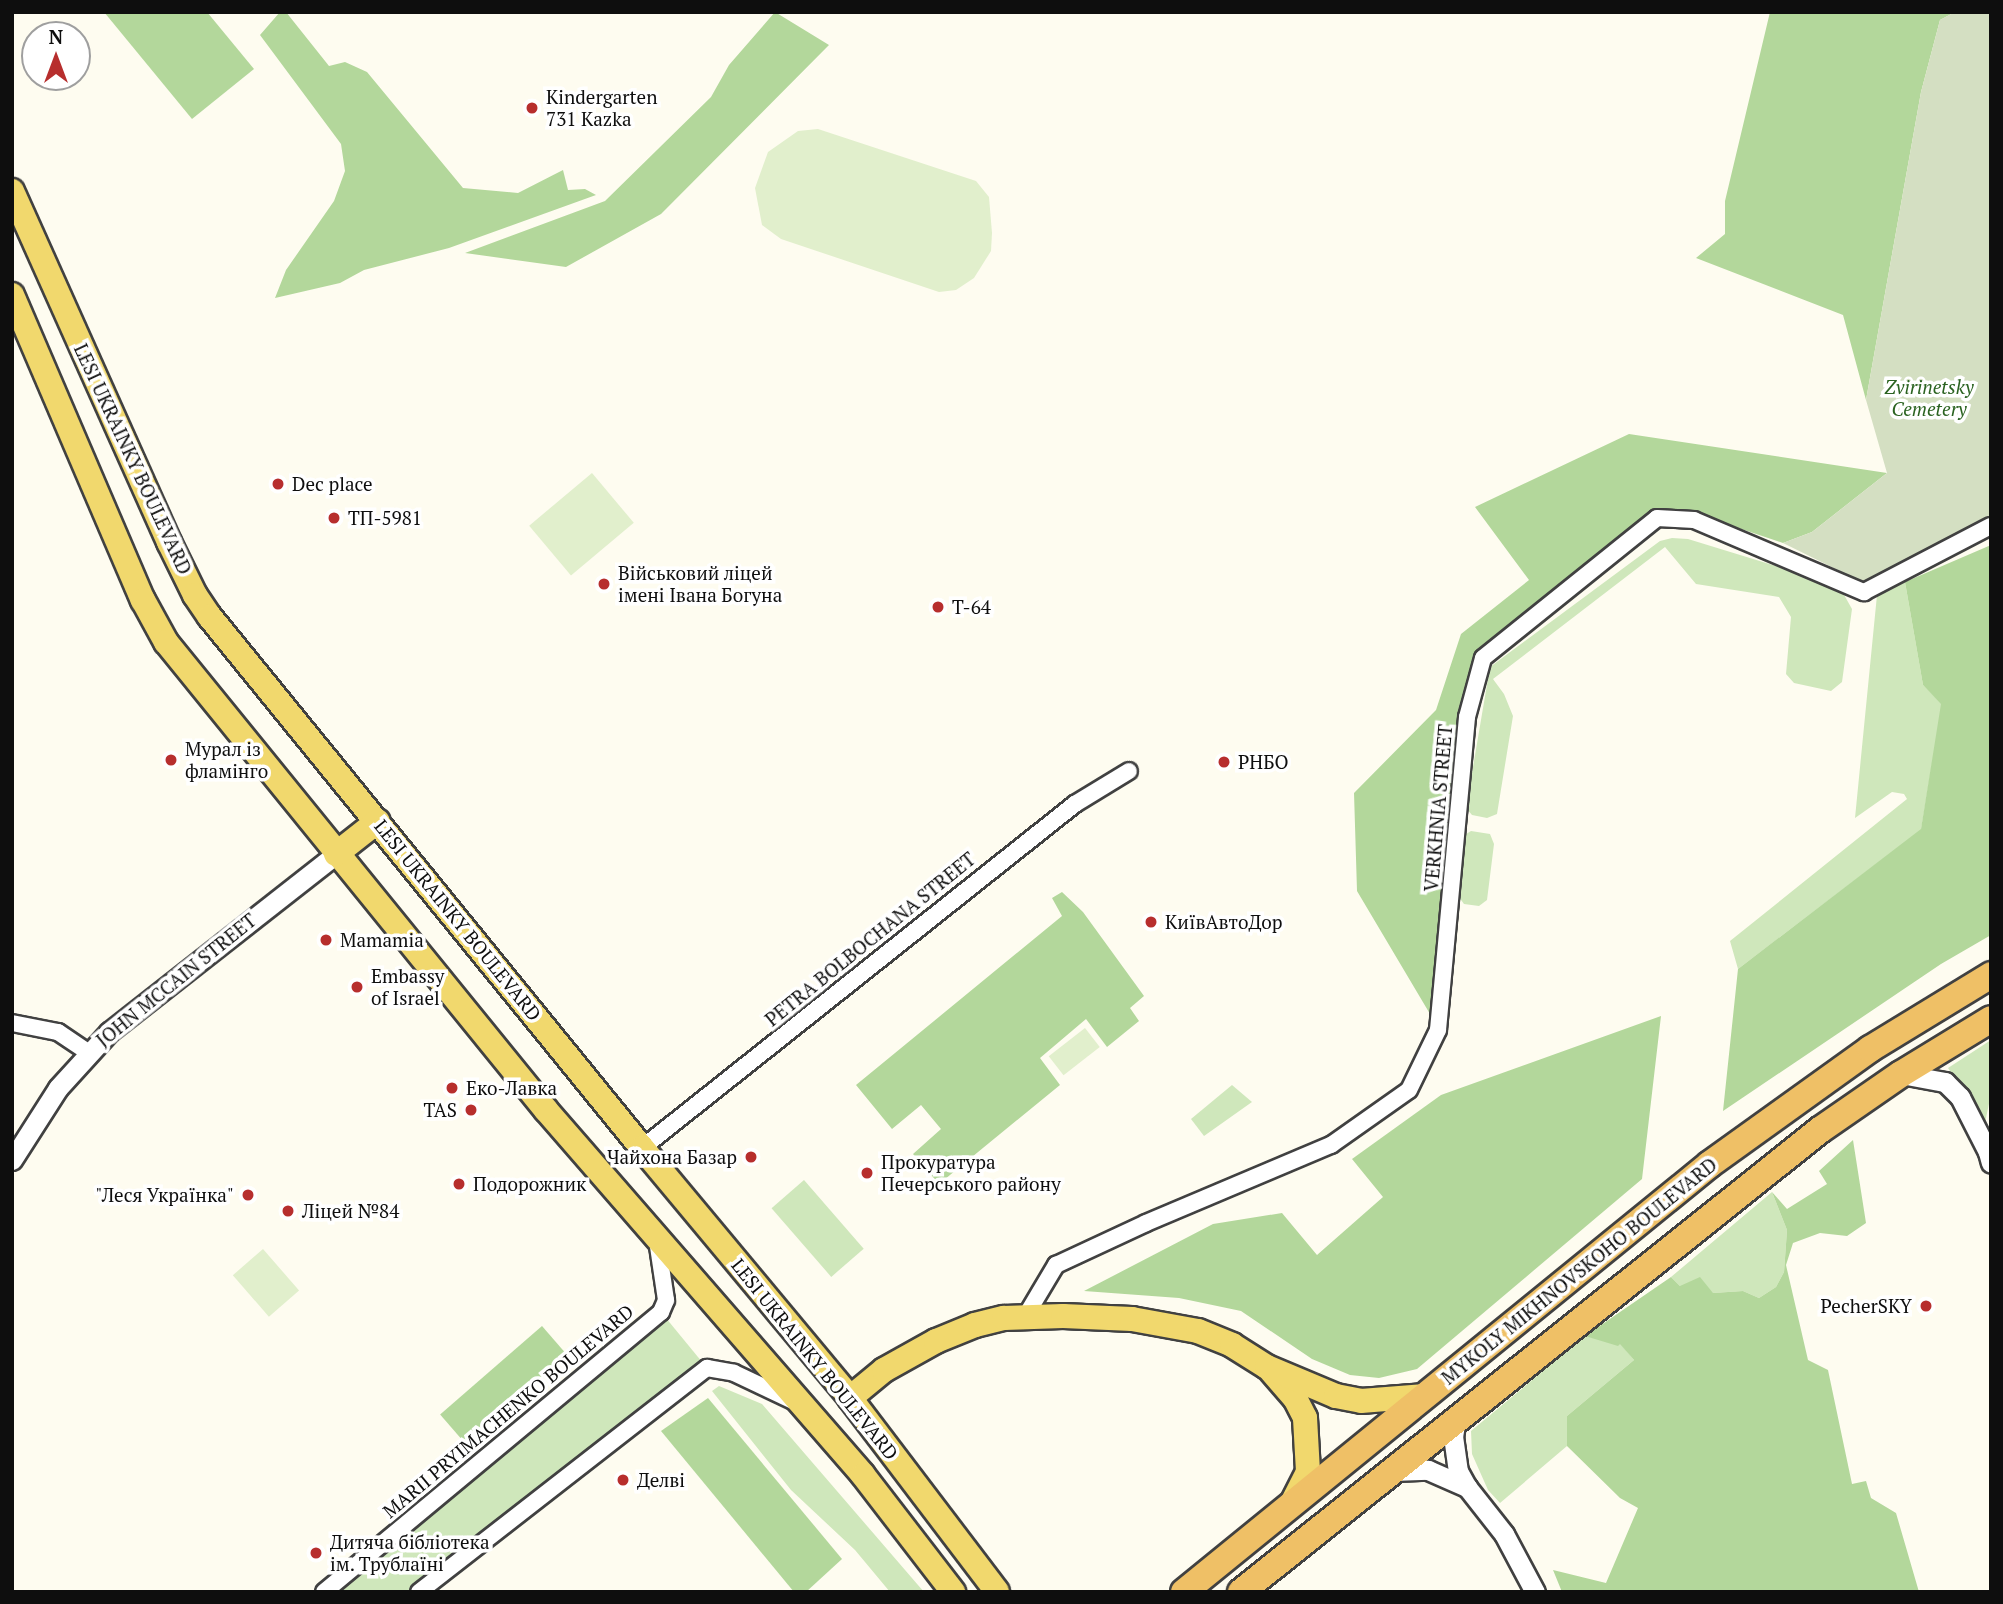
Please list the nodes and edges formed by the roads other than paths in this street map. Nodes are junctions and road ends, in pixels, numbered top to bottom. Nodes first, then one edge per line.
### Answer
1 (12, 191) edge
2 (12, 295) edge
3 (1991, 526) edge
4 (1129, 771) dead end
5 (378, 821) junction
6 (336, 854) junction
7 (1991, 975) edge
8 (1991, 1019) edge
9 (12, 1023) edge
10 (88, 1052) junction
11 (1901, 1074) junction
12 (642, 1148) junction
13 (1990, 1151) edge
14 (12, 1160) edge
15 (656, 1237) junction
16 (1026, 1317) junction
17 (1267, 1367) junction
18 (1425, 1396) junction
19 (850, 1398) junction
20 (805, 1406) junction
21 (1456, 1418) junction
22 (1389, 1471) junction
23 (1467, 1487) junction
24 (1291, 1504) junction
25 (991, 1589) edge
26 (324, 1592) edge
27 (419, 1592) edge
28 (953, 1592) edge
29 (1184, 1592) edge
30 (1241, 1592) edge
31 (1535, 1592) edge

1 - 5 main road, LESI UKRAINKY BOULEVARD
2 - 6 main road, LESI UKRAINKY BOULEVARD
3 - 16 street, VERKHNIA STREET
4 - 12 street, PETRA BOLBOCHANA STREET
5 - 6 main road
5 - 12 main road, LESI UKRAINKY BOULEVARD
6 - 10 street, JOHN MCCAIN STREET
6 - 15 main road, LESI UKRAINKY BOULEVARD
7 - 18 highway, MYKOLY MIKHNOVSKOHO BOULEVARD
8 - 11 highway, MYKOLY MIKHNOVSKOHO BOULEVARD
9 - 10 street
10 - 14 street, JOHN MCCAIN STREET
11 - 13 street
11 - 21 highway, MYKOLY MIKHNOVSKOHO BOULEVARD
12 - 19 main road, LESI UKRAINKY BOULEVARD
15 - 20 main road, LESI UKRAINKY BOULEVARD
15 - 26 street, MARII PRYIMACHENKO BOULEVARD
16 - 17 main road
16 - 19 main road
17 - 18 main road
17 - 24 main road
18 - 24 highway, MYKOLY MIKHNOVSKOHO BOULEVARD
19 - 25 main road, LESI UKRAINKY BOULEVARD
20 - 27 street
20 - 28 main road, LESI UKRAINKY BOULEVARD
21 - 22 highway, MYKOLY MIKHNOVSKOHO BOULEVARD
21 - 23 street
22 - 23 street
22 - 30 highway, MYKOLY MIKHNOVSKOHO BOULEVARD
23 - 31 street
24 - 29 highway, MYKOLY MIKHNOVSKOHO BOULEVARD

